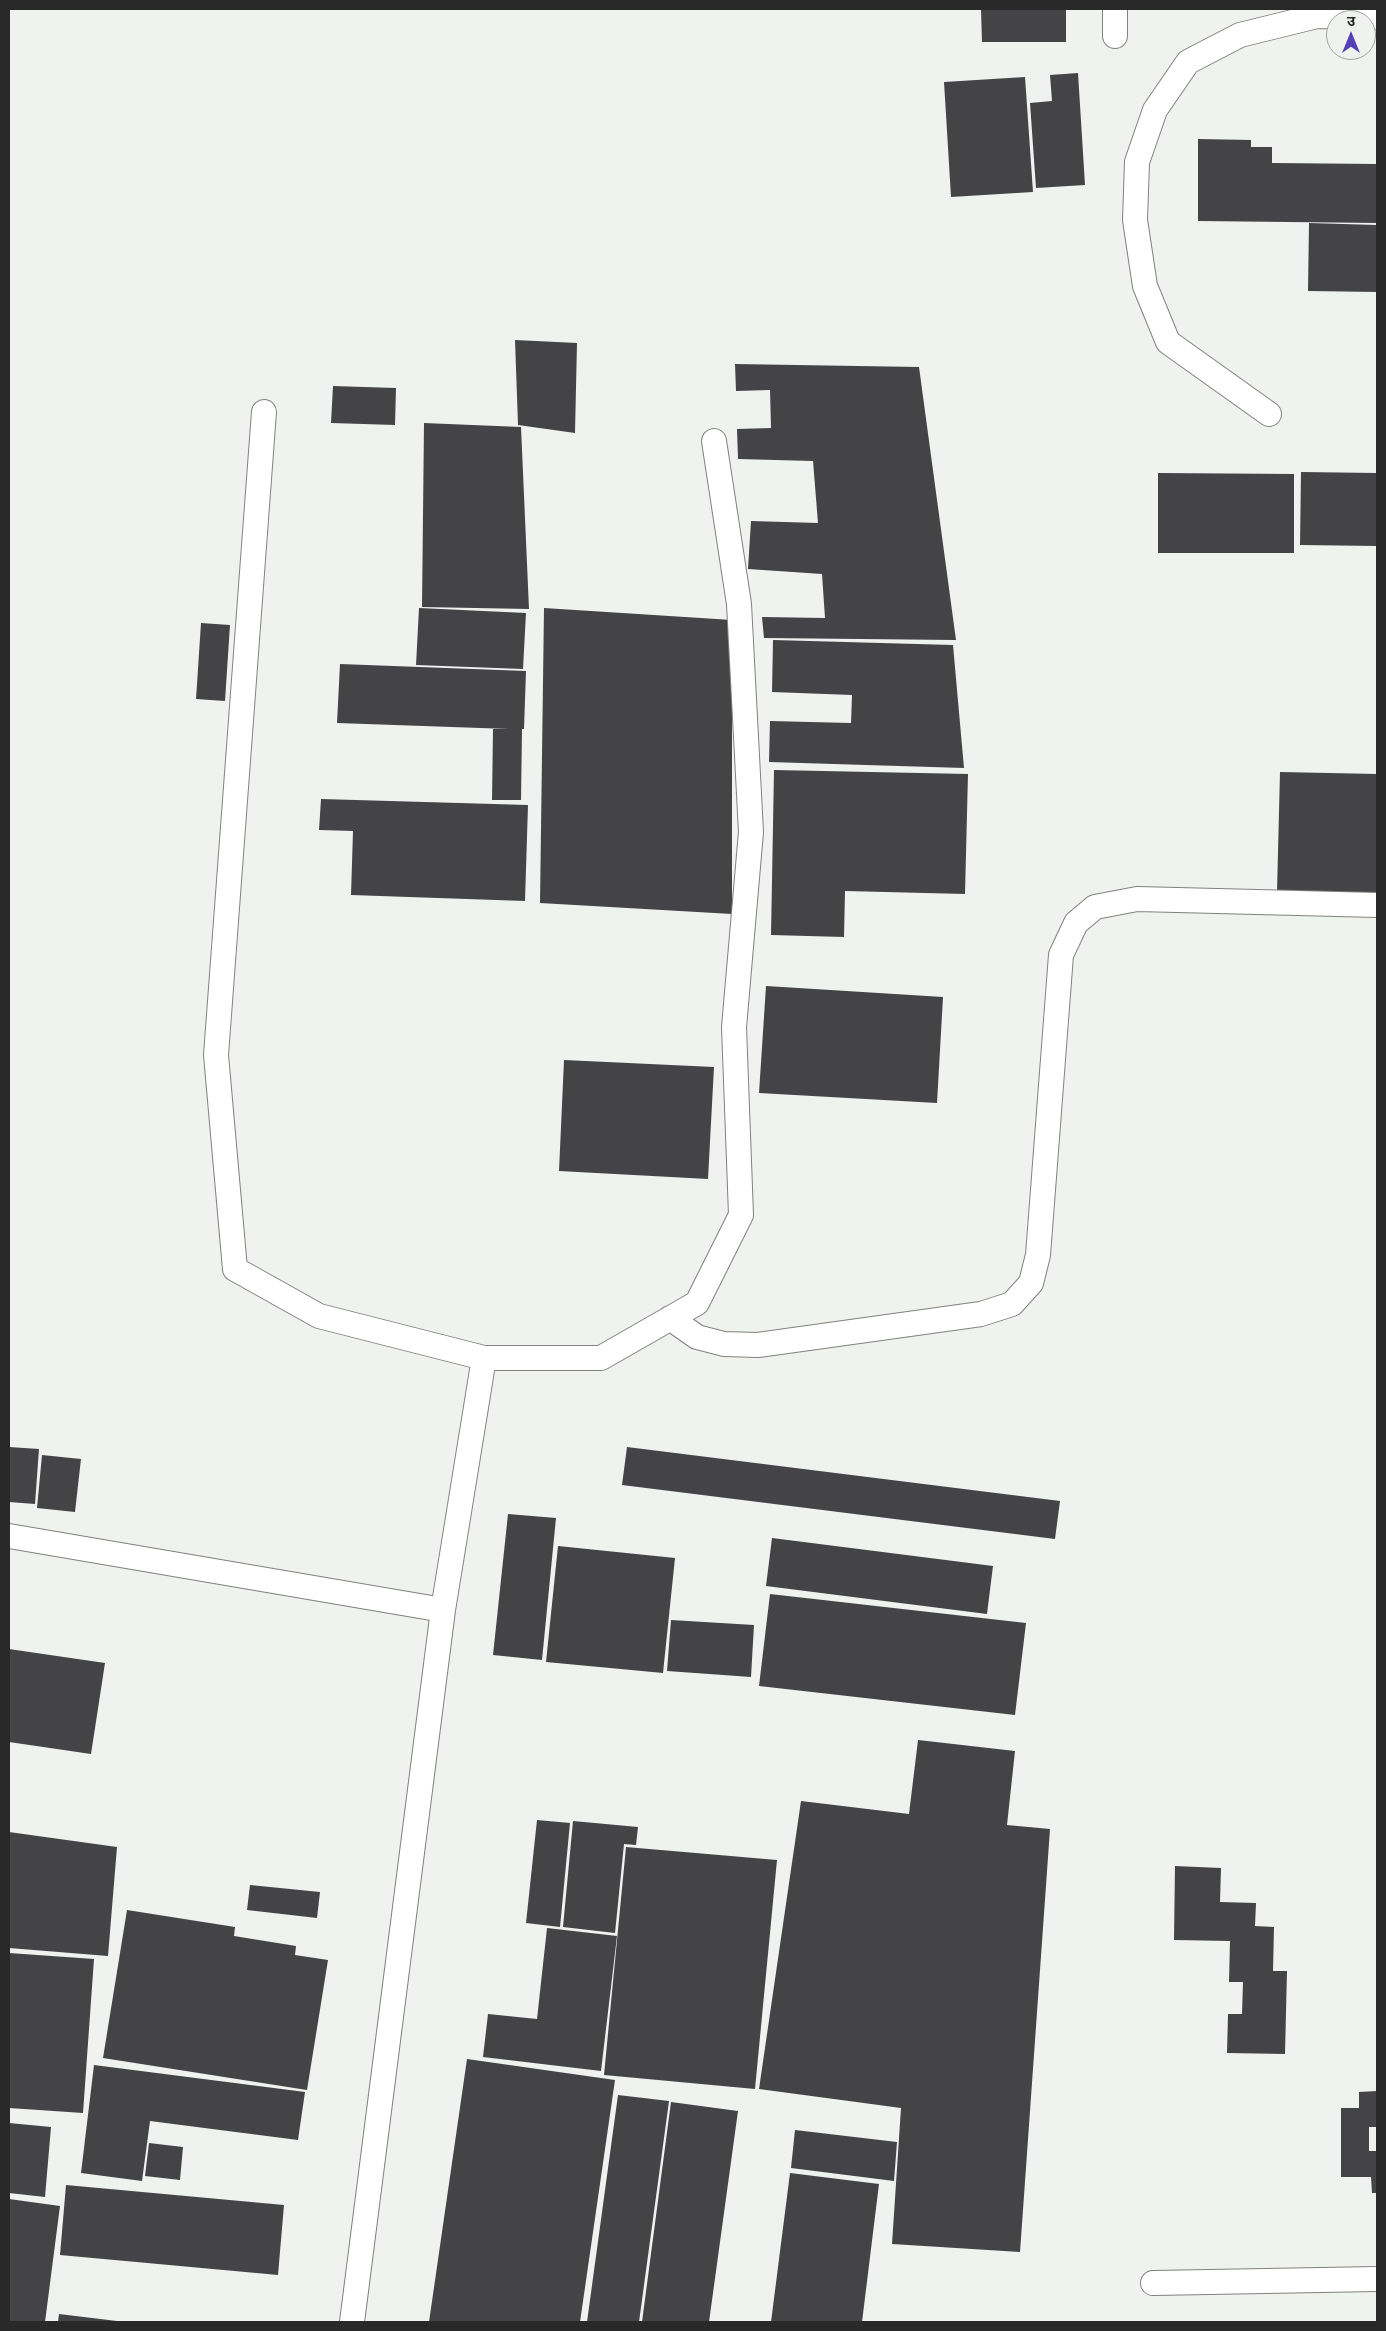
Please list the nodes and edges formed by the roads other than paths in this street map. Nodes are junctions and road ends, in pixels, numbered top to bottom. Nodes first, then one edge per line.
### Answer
1 (1115, 9) edge
2 (1377, 17) edge
3 (1115, 36) dead end
4 (264, 412) dead end
5 (1270, 414) dead end
6 (714, 441) dead end
7 (1377, 905) edge
8 (670, 1318) junction
9 (484, 1358) junction
10 (9, 1536) edge
11 (442, 1610) junction
12 (1377, 2279) edge
13 (1153, 2283) dead end
14 (352, 2322) edge

1 - 3 lane
2 - 5 lane
4 - 9 lane
6 - 8 lane
7 - 8 lane
8 - 9 lane
9 - 11 lane
10 - 11 lane
11 - 14 lane
12 - 13 lane

